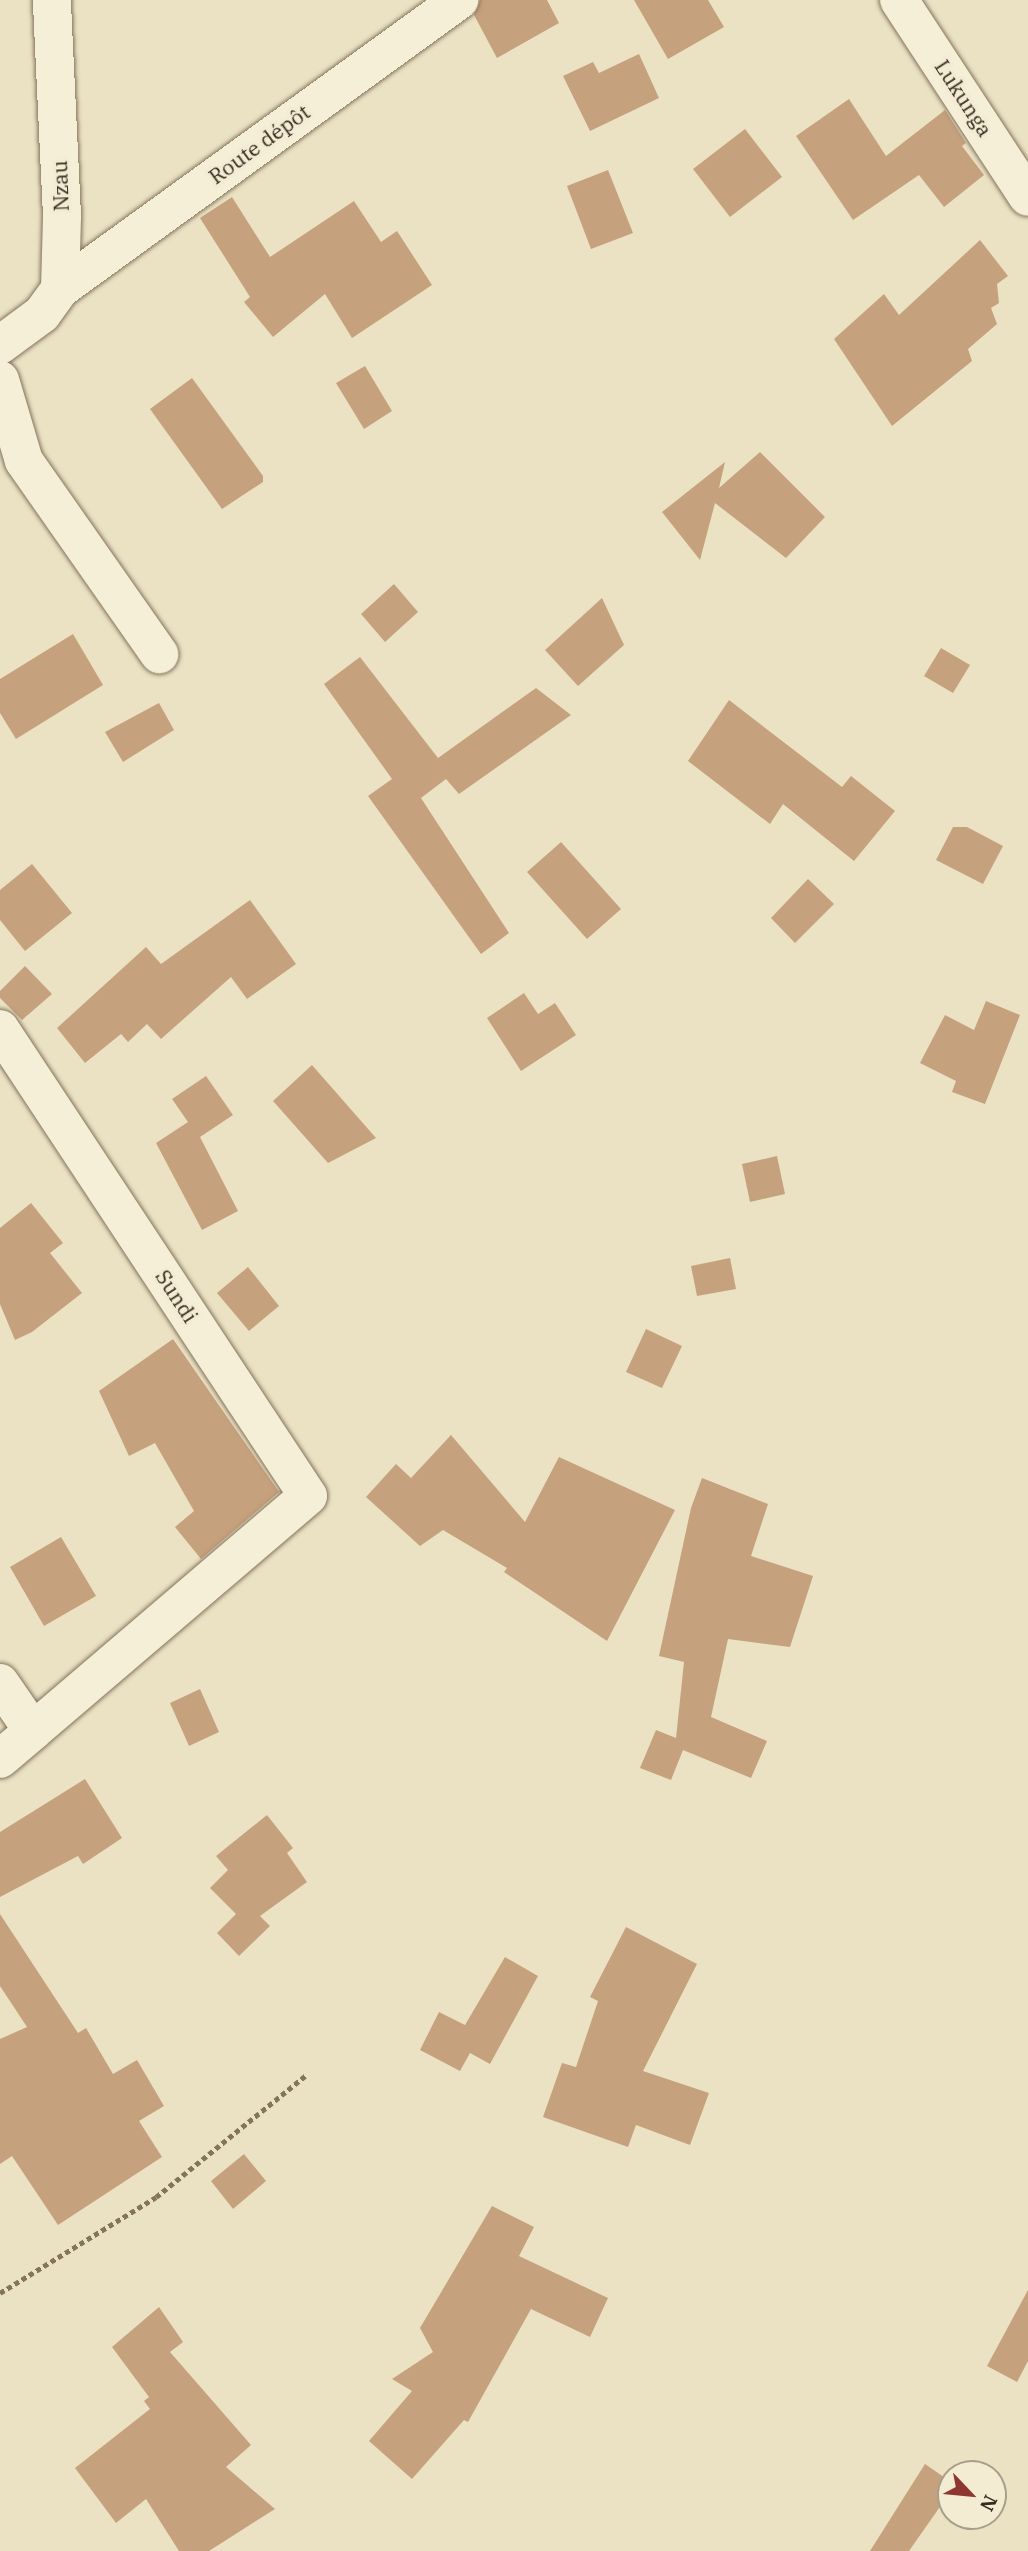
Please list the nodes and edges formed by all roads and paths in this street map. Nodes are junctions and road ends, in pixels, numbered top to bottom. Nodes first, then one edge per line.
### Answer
1 (52, 0) edge
2 (459, 0) edge
3 (899, 0) edge
4 (1028, 197) edge
5 (60, 289) junction
6 (0, 345) edge
7 (0, 380) edge
8 (159, 654) dead end
9 (0, 1029) edge
10 (0, 1683) edge
11 (33, 1731) junction
12 (0, 1759) edge
13 (306, 2075) dead end
14 (0, 2293) edge

1 - 5 street, Nzau
2 - 5 street, Route dépôt
3 - 4 street, Lukunga
5 - 6 street
7 - 8 street
9 - 11 street, Sundi
10 - 11 street
11 - 12 street
13 - 14 path

